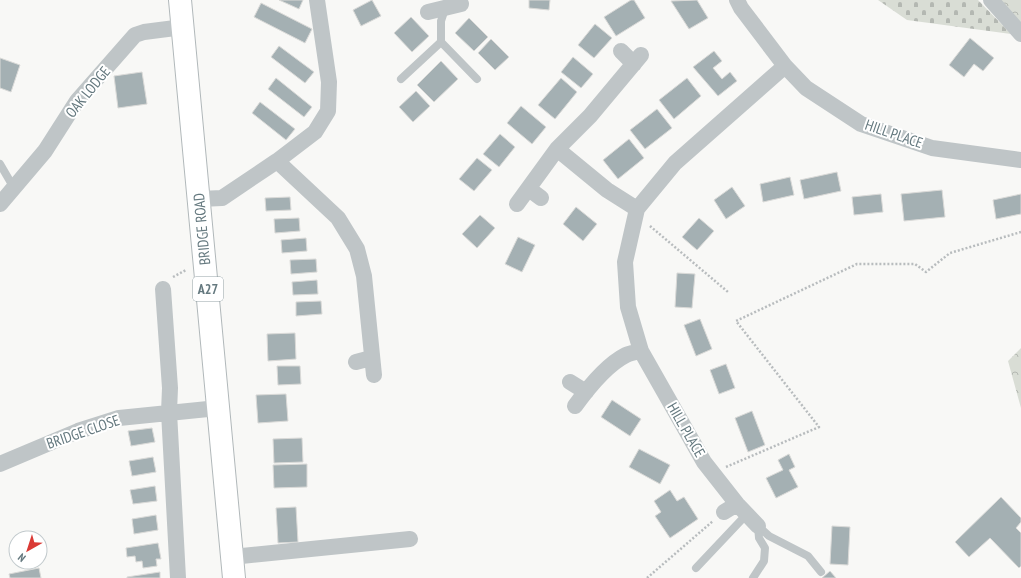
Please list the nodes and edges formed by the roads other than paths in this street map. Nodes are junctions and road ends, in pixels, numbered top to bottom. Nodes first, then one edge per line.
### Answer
1 (180, 0) edge
2 (317, 0) edge
3 (737, 0) edge
4 (991, 0) edge
5 (444, 4) edge
6 (461, 4) dead end
7 (428, 12) dead end
8 (182, 27) junction
9 (1021, 34) edge
10 (441, 42) junction
11 (621, 51) dead end
12 (785, 66) junction
13 (401, 79) dead end
14 (477, 79) dead end
15 (557, 149) junction
16 (1021, 160) edge
17 (277, 161) junction
18 (0, 164) edge
19 (14, 188) junction
20 (200, 199) junction
21 (0, 204) edge
22 (517, 204) dead end
23 (636, 212) junction
24 (163, 289) road end
25 (641, 351) junction
26 (374, 375) dead end
27 (570, 382) dead end
28 (586, 392) junction
29 (575, 406) dead end
30 (218, 408) junction
31 (169, 412) junction
32 (0, 464) edge
33 (736, 510) junction
34 (758, 526) junction
35 (410, 539) dead end
36 (232, 557) junction
37 (696, 568) dead end
38 (821, 572) dead end
39 (178, 578) edge
40 (234, 578) edge
41 (754, 578) edge

1 - 8 main road, BRIDGE ROAD / A27
2 - 17 street
3 - 12 street, HILL PLACE
4 - 9 street
5 - 6 street
5 - 7 street
5 - 10 lane
8 - 19 street, OAK LODGE
8 - 20 main road, BRIDGE ROAD / A27
10 - 13 lane
10 - 14 lane
11 - 15 street
12 - 16 street, HILL PLACE
12 - 23 street, HILL PLACE
15 - 22 street
15 - 23 street
17 - 20 street
17 - 26 street
18 - 19 lane
19 - 21 street, OAK LODGE
20 - 30 main road, BRIDGE ROAD / A27
23 - 25 street, HILL PLACE
24 - 31 street
25 - 28 street
25 - 33 street, HILL PLACE
27 - 28 street
28 - 29 street
30 - 31 street, BRIDGE CLOSE
30 - 36 main road, BRIDGE ROAD / A27
31 - 32 street, BRIDGE CLOSE
31 - 39 street
33 - 34 street, HILL PLACE
33 - 37 lane
34 - 38 lane
34 - 41 lane
35 - 36 street
36 - 40 main road, BRIDGE ROAD / A27

